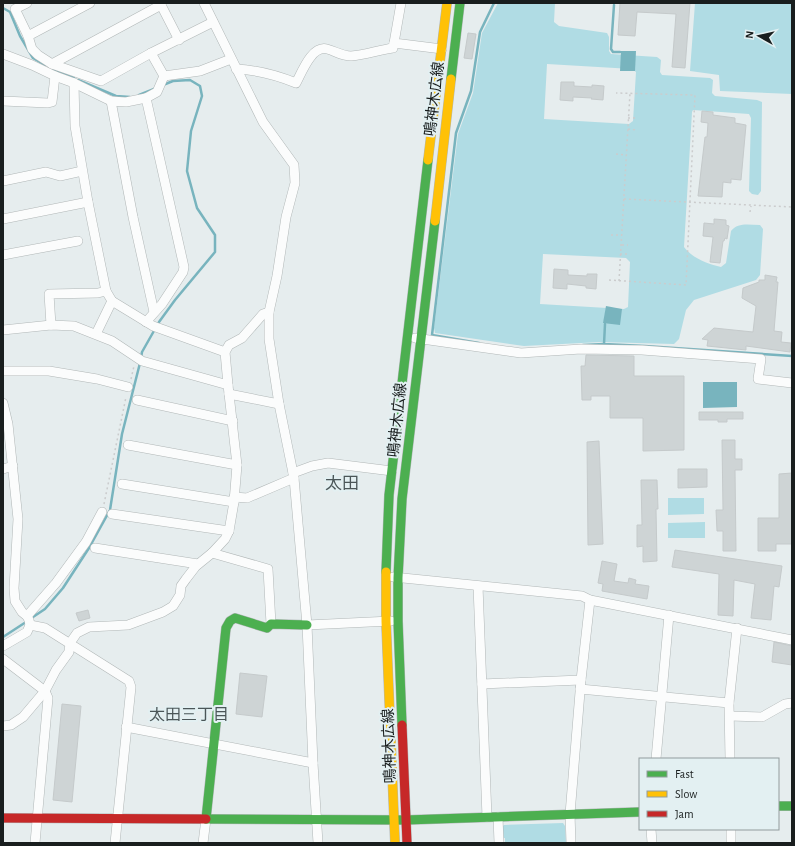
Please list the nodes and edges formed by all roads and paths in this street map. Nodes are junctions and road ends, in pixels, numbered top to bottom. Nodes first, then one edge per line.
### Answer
1 (27, 3) edge
2 (90, 3) edge
3 (204, 3) edge
4 (401, 3) edge
5 (447, 3) edge
6 (460, 3) edge
7 (161, 4) edge
8 (213, 22) junction
9 (28, 36) junction
10 (179, 40) junction
11 (394, 43) junction
12 (442, 49) junction
13 (151, 53) junction
14 (3, 54) edge
15 (232, 59) junction
16 (52, 64) junction
17 (236, 69) junction
18 (55, 76) junction
19 (164, 76) junction
20 (74, 83) junction
21 (616, 93) dead end
22 (630, 93) junction
23 (146, 98) junction
24 (3, 101) edge
25 (111, 101) junction
26 (628, 118) junction
27 (638, 118) dead end
28 (628, 129) junction
29 (636, 130) dead end
30 (616, 154) dead end
31 (626, 155) junction
32 (82, 171) junction
33 (3, 181) edge
34 (624, 199) junction
35 (88, 202) junction
36 (690, 202) junction
37 (751, 205) junction
38 (792, 207) edge
39 (750, 212) dead end
40 (3, 218) edge
41 (611, 235) dead end
42 (621, 236) junction
43 (78, 241) dead end
44 (621, 245) junction
45 (628, 245) dead end
46 (620, 254) junction
47 (627, 254) dead end
48 (3, 255) edge
49 (609, 280) dead end
50 (619, 281) junction
51 (106, 291) junction
52 (112, 301) junction
53 (154, 312) junction
54 (269, 312) junction
55 (146, 322) junction
56 (51, 325) junction
57 (3, 330) edge
58 (96, 334) junction
59 (408, 337) junction
60 (420, 339) junction
61 (225, 352) junction
62 (137, 357) junction
63 (3, 371) edge
64 (792, 383) edge
65 (228, 384) junction
66 (128, 388) junction
67 (229, 394) junction
68 (137, 400) dead end
69 (3, 404) edge
70 (279, 404) junction
71 (232, 421) junction
72 (128, 445) dead end
73 (237, 464) junction
74 (13, 466) junction
75 (3, 469) edge
76 (392, 472) junction
77 (294, 475) junction
78 (122, 484) dead end
79 (234, 500) junction
80 (102, 512) joint
81 (112, 514) dead end
82 (229, 531) junction
83 (95, 548) dead end
84 (212, 552) junction
85 (198, 564) junction
86 (386, 577) junction
87 (398, 578) junction
88 (478, 586) junction
89 (590, 600) junction
90 (669, 615) junction
91 (28, 621) junction
92 (386, 621) junction
93 (398, 621) junction
94 (271, 624) junction
95 (307, 625) junction
96 (737, 628) junction
97 (792, 640) edge
98 (70, 643) junction
99 (3, 646) edge
100 (3, 659) edge
101 (482, 684) junction
102 (580, 685) junction
103 (45, 691) junction
104 (661, 698) junction
105 (729, 703) junction
106 (792, 703) edge
107 (730, 716) junction
108 (3, 726) edge
109 (126, 727) junction
110 (214, 744) junction
111 (656, 758) edge
112 (730, 758) edge
113 (313, 763) junction
114 (779, 806) edge
115 (792, 806) edge
116 (639, 812) edge
117 (570, 814) junction
118 (487, 817) junction
119 (498, 817) junction
120 (3, 818) edge
121 (38, 818) junction
122 (117, 818) junction
123 (206, 819) junction
124 (317, 819) junction
125 (394, 820) junction
126 (406, 820) junction
127 (651, 830) edge
128 (731, 830) edge
129 (35, 843) edge
130 (115, 843) edge
131 (204, 843) edge
132 (318, 843) edge
133 (395, 843) edge
134 (407, 843) edge
135 (499, 843) edge
136 (571, 843) edge
137 (652, 843) edge
138 (731, 843) edge

1 - 9 street
2 - 9 street
3 - 8 street
4 - 11 street
5 - 12 main road, 鳴神木広線
6 - 60 main road, 鳴神木広線
7 - 10 street
7 - 16 street
8 - 10 street
8 - 15 street
9 - 16 street
10 - 13 street
11 - 12 street
11 - 17 street
12 - 59 main road, 鳴神木広線
13 - 16 street
13 - 19 street
14 - 18 street
15 - 17 street
15 - 19 street
17 - 54 street
18 - 20 street
18 - 24 street
19 - 23 street
20 - 25 street
20 - 32 street
21 - 22 path
22 - 26 path
22 - 36 path
23 - 25 street
23 - 53 street
25 - 53 street
26 - 27 path
26 - 28 path
28 - 29 path
28 - 31 path
30 - 31 path
31 - 34 path
32 - 33 street
32 - 35 street
34 - 36 path
34 - 42 path
35 - 40 street
35 - 51 street
36 - 37 path
36 - 50 path
37 - 38 path
37 - 39 path
41 - 42 path
42 - 44 path
43 - 48 street
44 - 45 path
44 - 46 path
46 - 47 path
46 - 50 path
49 - 50 path
51 - 52 street
51 - 56 street
52 - 55 street
52 - 58 street
53 - 55 street
54 - 61 street
54 - 70 street
55 - 61 street
56 - 57 street
56 - 58 street
58 - 62 street
59 - 60 street
59 - 76 main road, 鳴神木広線
60 - 64 street
60 - 87 main road, 鳴神木広線
61 - 65 street
62 - 65 street
62 - 66 path
63 - 66 street
65 - 67 street
66 - 80 path
67 - 70 street
67 - 71 street
68 - 71 street
69 - 74 street
70 - 77 street
71 - 73 street
72 - 73 street
73 - 79 street
74 - 75 street
74 - 91 street
76 - 77 street
76 - 86 main road, 鳴神木広線
77 - 79 street
77 - 95 street
78 - 79 street
79 - 82 street
80 - 91 street
81 - 82 street
82 - 84 street
83 - 85 street
84 - 85 street
84 - 94 street
85 - 98 street
86 - 87 street
86 - 92 main road, 鳴神木広線
87 - 88 street
87 - 93 main road, 鳴神木広線
88 - 89 street
88 - 101 street
89 - 90 street
89 - 102 street
90 - 96 street
90 - 104 street
91 - 98 street
91 - 99 street
92 - 93 street
92 - 95 street
92 - 125 main road, 鳴神木広線
93 - 126 main road, 鳴神木広線
94 - 95 main road
94 - 110 main road
95 - 113 street
96 - 97 street
96 - 105 street
98 - 103 street
98 - 109 street
100 - 103 street
101 - 102 street
101 - 118 street
102 - 104 street
102 - 117 street
103 - 108 street
103 - 121 street
104 - 105 street
104 - 111 street
105 - 107 street
106 - 107 street
107 - 112 street
109 - 110 street
109 - 122 street
110 - 113 street
110 - 123 main road
113 - 124 street
114 - 115 main road
116 - 117 main road
117 - 119 main road
117 - 136 street
118 - 119 main road
118 - 126 main road
119 - 135 street
120 - 121 main road
121 - 122 main road
121 - 129 street
122 - 123 main road
122 - 130 street
123 - 124 main road
123 - 131 street
124 - 125 main road
124 - 132 street
125 - 126 main road
125 - 133 main road, 鳴神木広線
126 - 134 main road, 鳴神木広線
127 - 137 street
128 - 138 street

